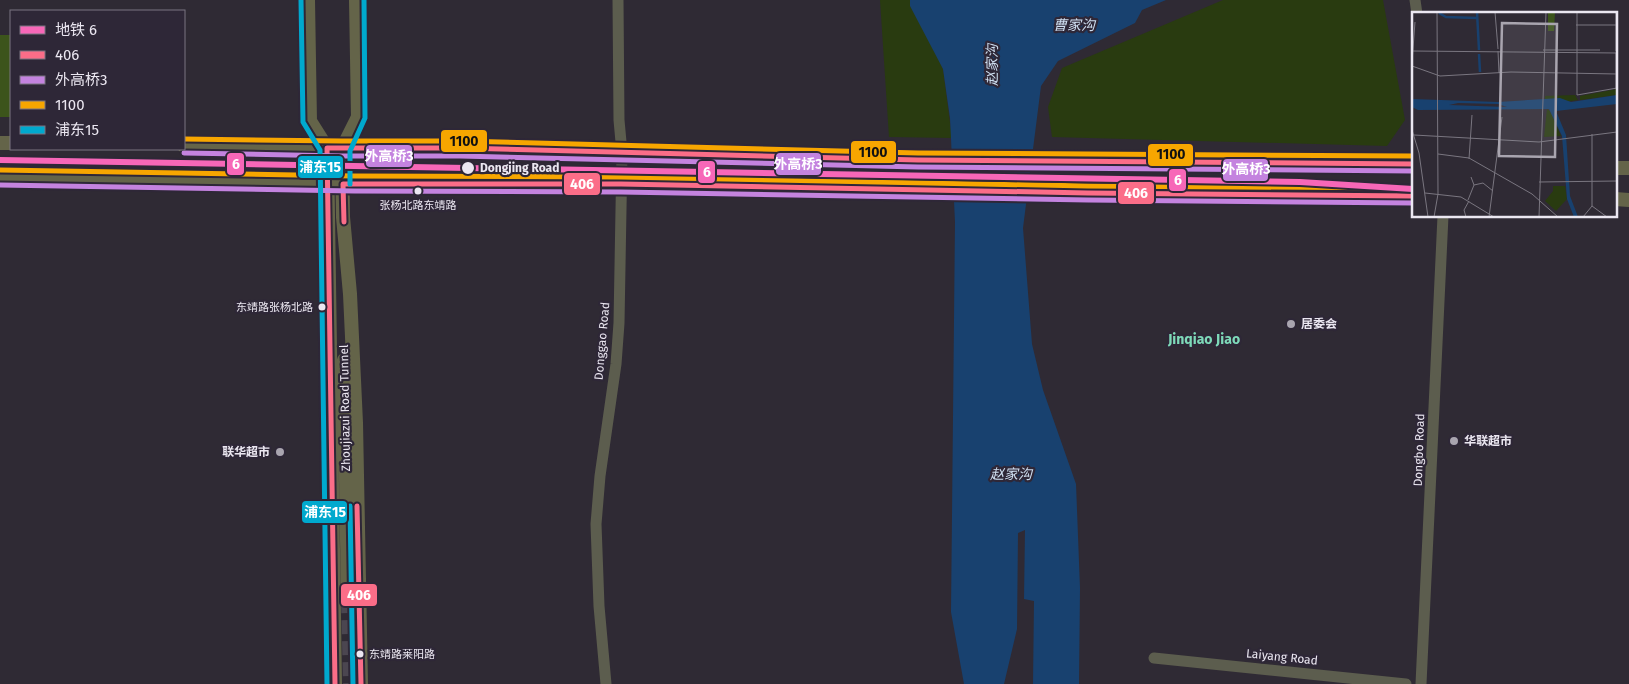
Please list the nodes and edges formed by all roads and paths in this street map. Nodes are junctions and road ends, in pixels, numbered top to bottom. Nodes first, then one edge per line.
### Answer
1 (308, 0) edge
2 (356, 0) edge
3 (618, 0) edge
4 (185, 146) edge
5 (327, 148) junction
6 (342, 149) junction
7 (622, 153) junction
8 (1412, 164) edge
9 (1616, 168) edge
10 (1629, 168) edge
11 (0, 177) edge
12 (328, 184) junction
13 (343, 184) junction
14 (621, 184) junction
15 (1412, 196) edge
16 (1616, 199) edge
17 (1629, 200) edge
18 (344, 217) junction
19 (1444, 218) edge
20 (348, 600) tunnel mouth
21 (1154, 658) dead end
22 (335, 684) edge
23 (361, 684) edge
24 (606, 684) edge
25 (1406, 684) edge
26 (1421, 684) edge

1 - 5 main road
2 - 6 main road
3 - 7 street, Donggao Road
4 - 5 main road
5 - 6 main road
5 - 12 main road
6 - 7 main road
6 - 13 main road
7 - 8 main road
7 - 14 street, Donggao Road
9 - 10 main road
11 - 12 main road
12 - 13 main road
12 - 22 main road
13 - 14 main road
13 - 18 main road
14 - 15 main road
14 - 24 street, Donggao Road
16 - 17 main road
18 - 20 main road, Zhoujiazui Road Tunnel
18 - 23 main road
19 - 26 street, Dongbo Road
21 - 25 street, Laiyang Road

